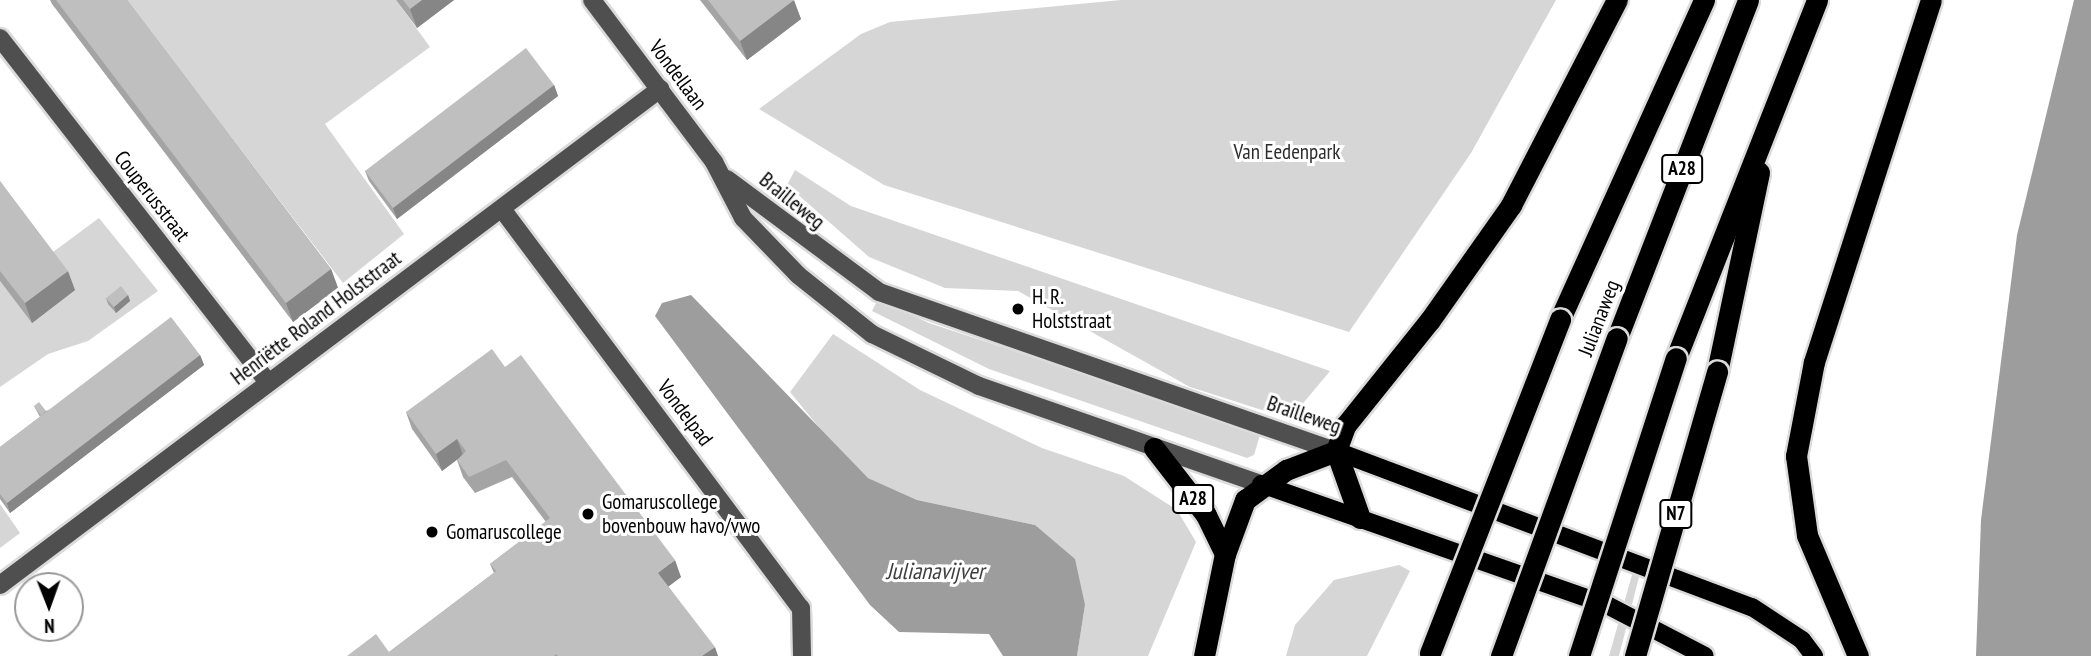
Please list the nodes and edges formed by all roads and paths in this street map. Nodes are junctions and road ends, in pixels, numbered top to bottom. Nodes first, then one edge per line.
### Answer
1 (592, 0) edge
2 (1617, 0) edge
3 (1704, 0) edge
4 (1748, 0) edge
5 (1817, 0) edge
6 (1931, 0) edge
7 (0, 38) edge
8 (660, 89) junction
9 (1772, 113) junction
10 (727, 179) junction
11 (502, 209) junction
12 (268, 382) junction
13 (1154, 448) junction
14 (1336, 451) junction
15 (1261, 484) junction
16 (1360, 518) junction
17 (1225, 554) junction
18 (0, 585) edge
19 (1430, 655) edge
20 (802, 656) edge
21 (1204, 656) edge
22 (1501, 656) edge
23 (1579, 656) edge
24 (1636, 656) edge
25 (1704, 656) edge
26 (1814, 656) edge
27 (1858, 656) edge

1 - 8 street, Vondellaan
2 - 14 highway
3 - 19 highway, A28, bridge
4 - 22 highway, Julianaweg / A28, bridge
5 - 9 highway
6 - 27 highway
7 - 12 street, Couperusstraat
8 - 10 street, Vondellaan
8 - 11 street, Henriëtte Roland Holststraat
9 - 23 highway, bridge
9 - 24 highway, N7, bridge
10 - 13 street, Brailleweg
10 - 14 street, Brailleweg
11 - 12 street, Henriëtte Roland Holststraat
11 - 20 street, Vondelpad
12 - 18 street, Henriëtte Roland Holststraat
13 - 15 street, Brailleweg
13 - 17 highway, A28
14 - 15 highway, A28
14 - 16 highway
14 - 26 main road, Brailleweg
15 - 16 main road, Brailleweg
15 - 17 highway, A28
16 - 25 main road, Brailleweg
17 - 21 highway, A28

